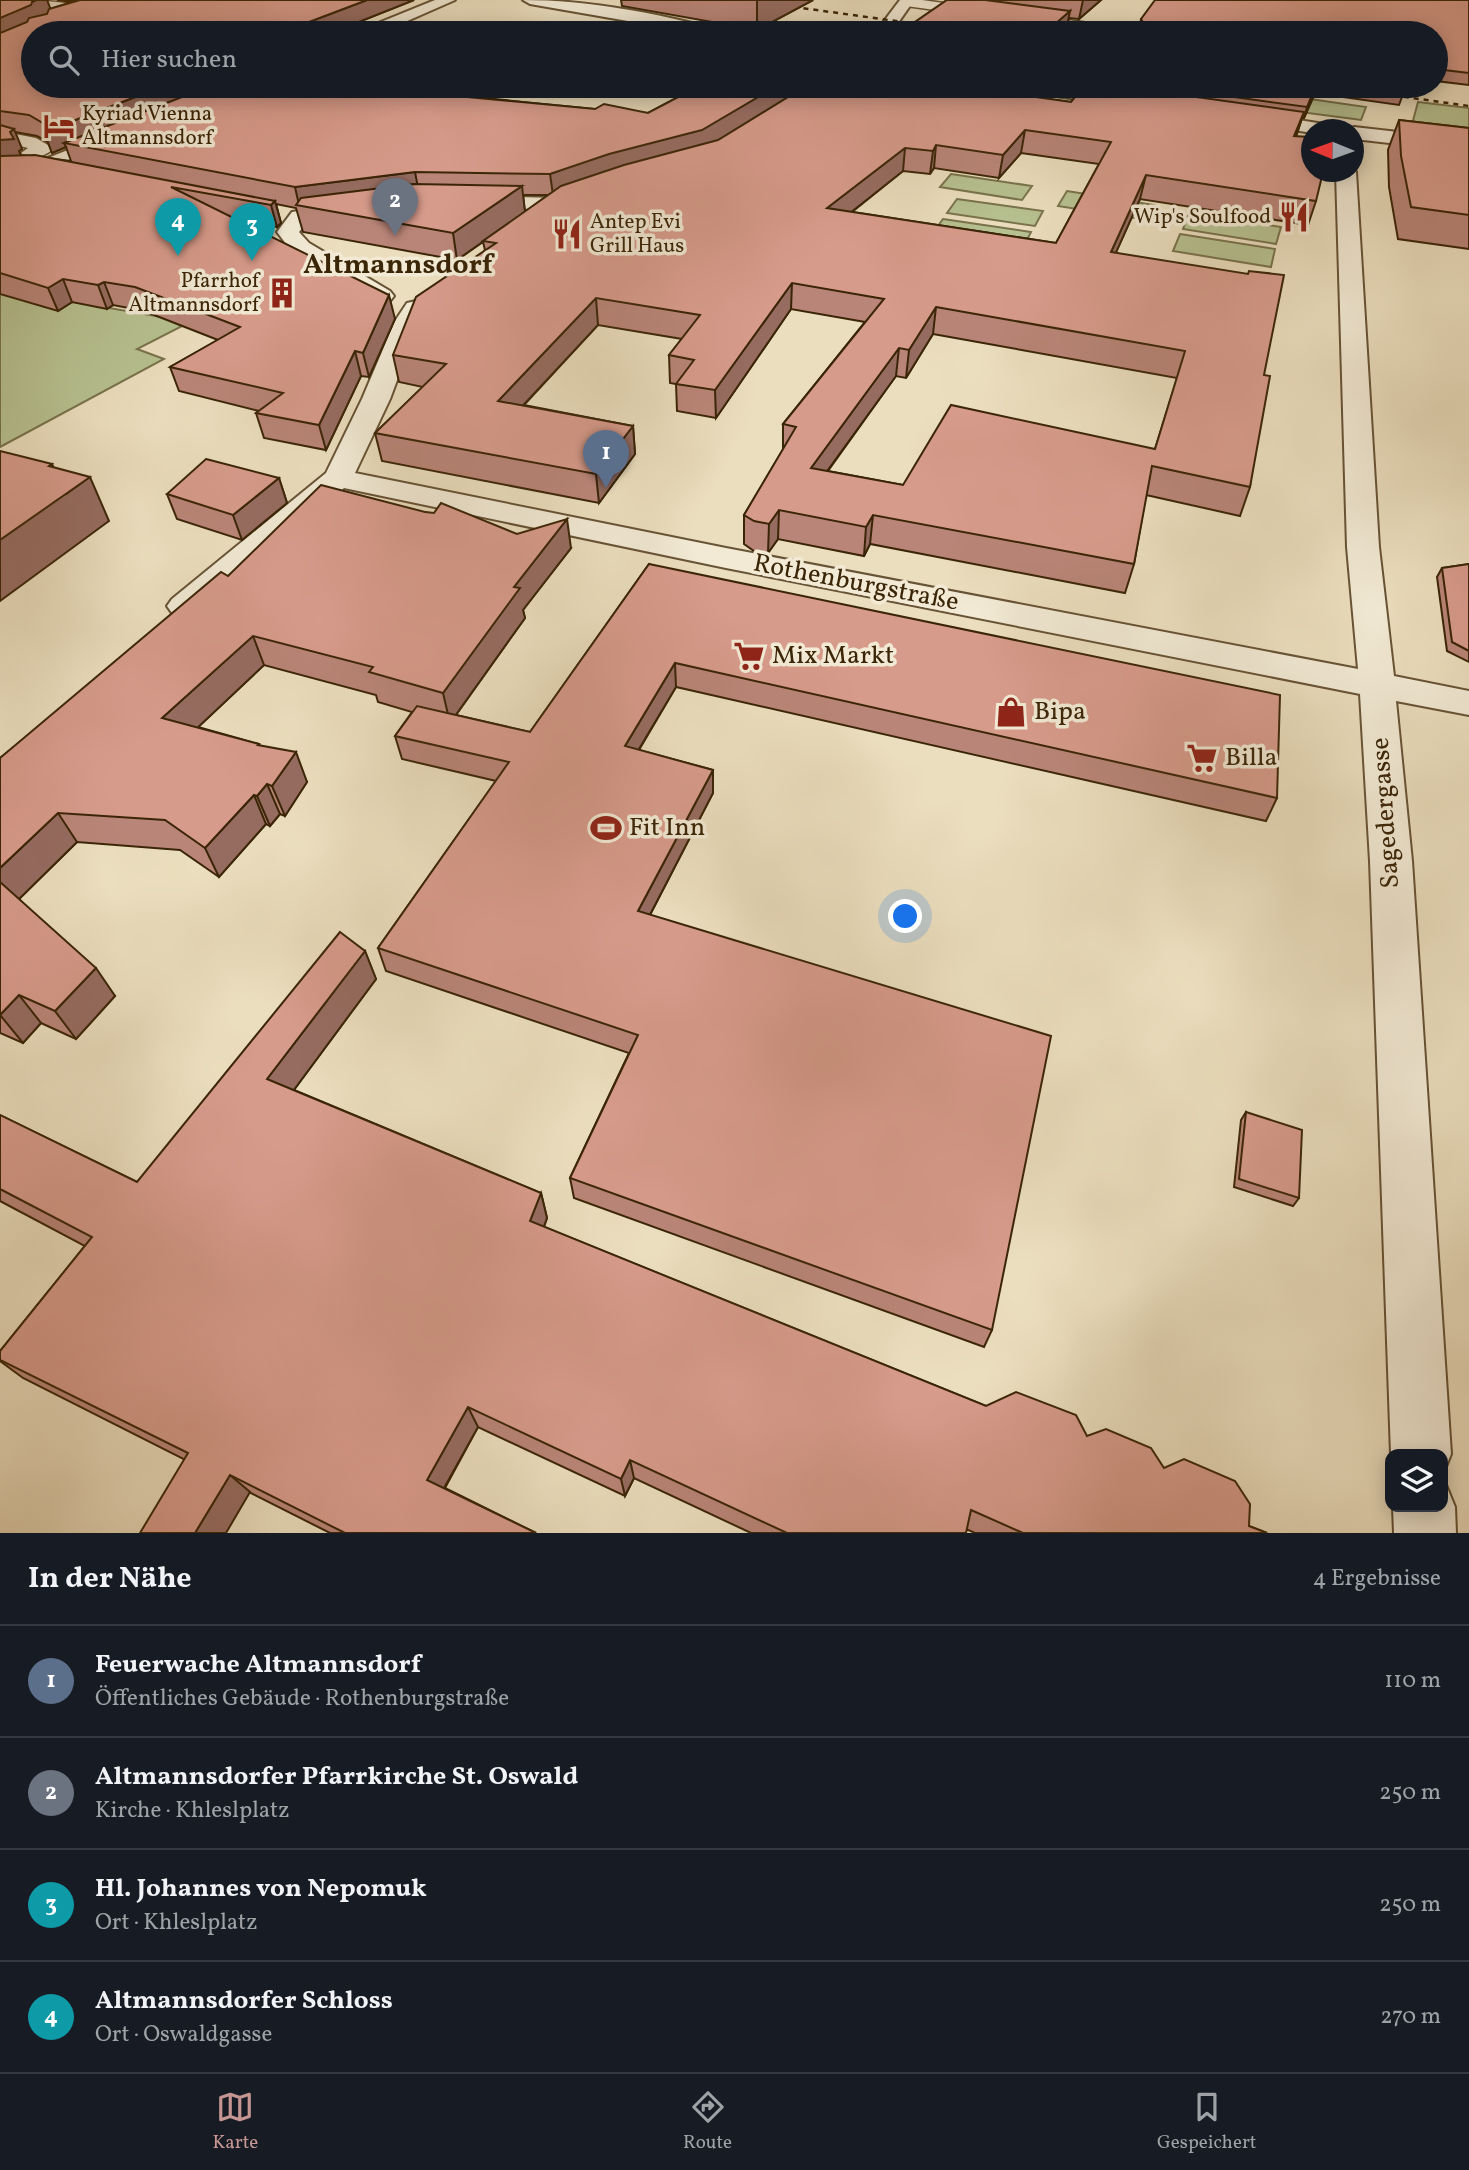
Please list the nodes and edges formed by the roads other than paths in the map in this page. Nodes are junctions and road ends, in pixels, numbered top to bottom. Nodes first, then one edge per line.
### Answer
1 (4, 0) edge
2 (448, 0) edge
3 (530, 0) edge
4 (907, 1) edge
5 (89, 9) joint
6 (48, 20) edge
7 (396, 21) edge
8 (661, 21) edge
9 (892, 21) edge
10 (1048, 21) edge
11 (1107, 98) edge
12 (1143, 103) edge
13 (1226, 114) edge
14 (1301, 126) edge
15 (135, 129) edge
16 (1364, 134) edge
17 (0, 136) edge
18 (0, 146) edge
19 (1469, 146) edge
20 (36, 160) junction
21 (0, 170) edge
22 (82, 175) edge
23 (1346, 182) edge
24 (0, 184) edge
25 (446, 202) edge
26 (365, 207) edge
27 (273, 212) edge
28 (300, 217) junction
29 (528, 222) edge
30 (338, 478) junction
31 (156, 631) edge
32 (1376, 686) junction
33 (1469, 703) edge
34 (1421, 1449) edge
35 (1424, 1512) edge
36 (1425, 1533) edge

1 - 5 street
2 - 7 street
3 - 8 street
4 - 9 street
4 - 10 street
5 - 6 street
11 - 12 street
13 - 14 street
15 - 20 street
16 - 19 street
17 - 20 street
18 - 20 street
20 - 21 street
20 - 22 street
20 - 24 street
23 - 32 street, Sagedergasse
25 - 29 street
26 - 28 street
27 - 28 street
28 - 30 street
30 - 31 street
30 - 32 street, Rothenburgstraße
32 - 33 street, Rothenburgstraße
32 - 34 street, Sagedergasse
35 - 36 street

